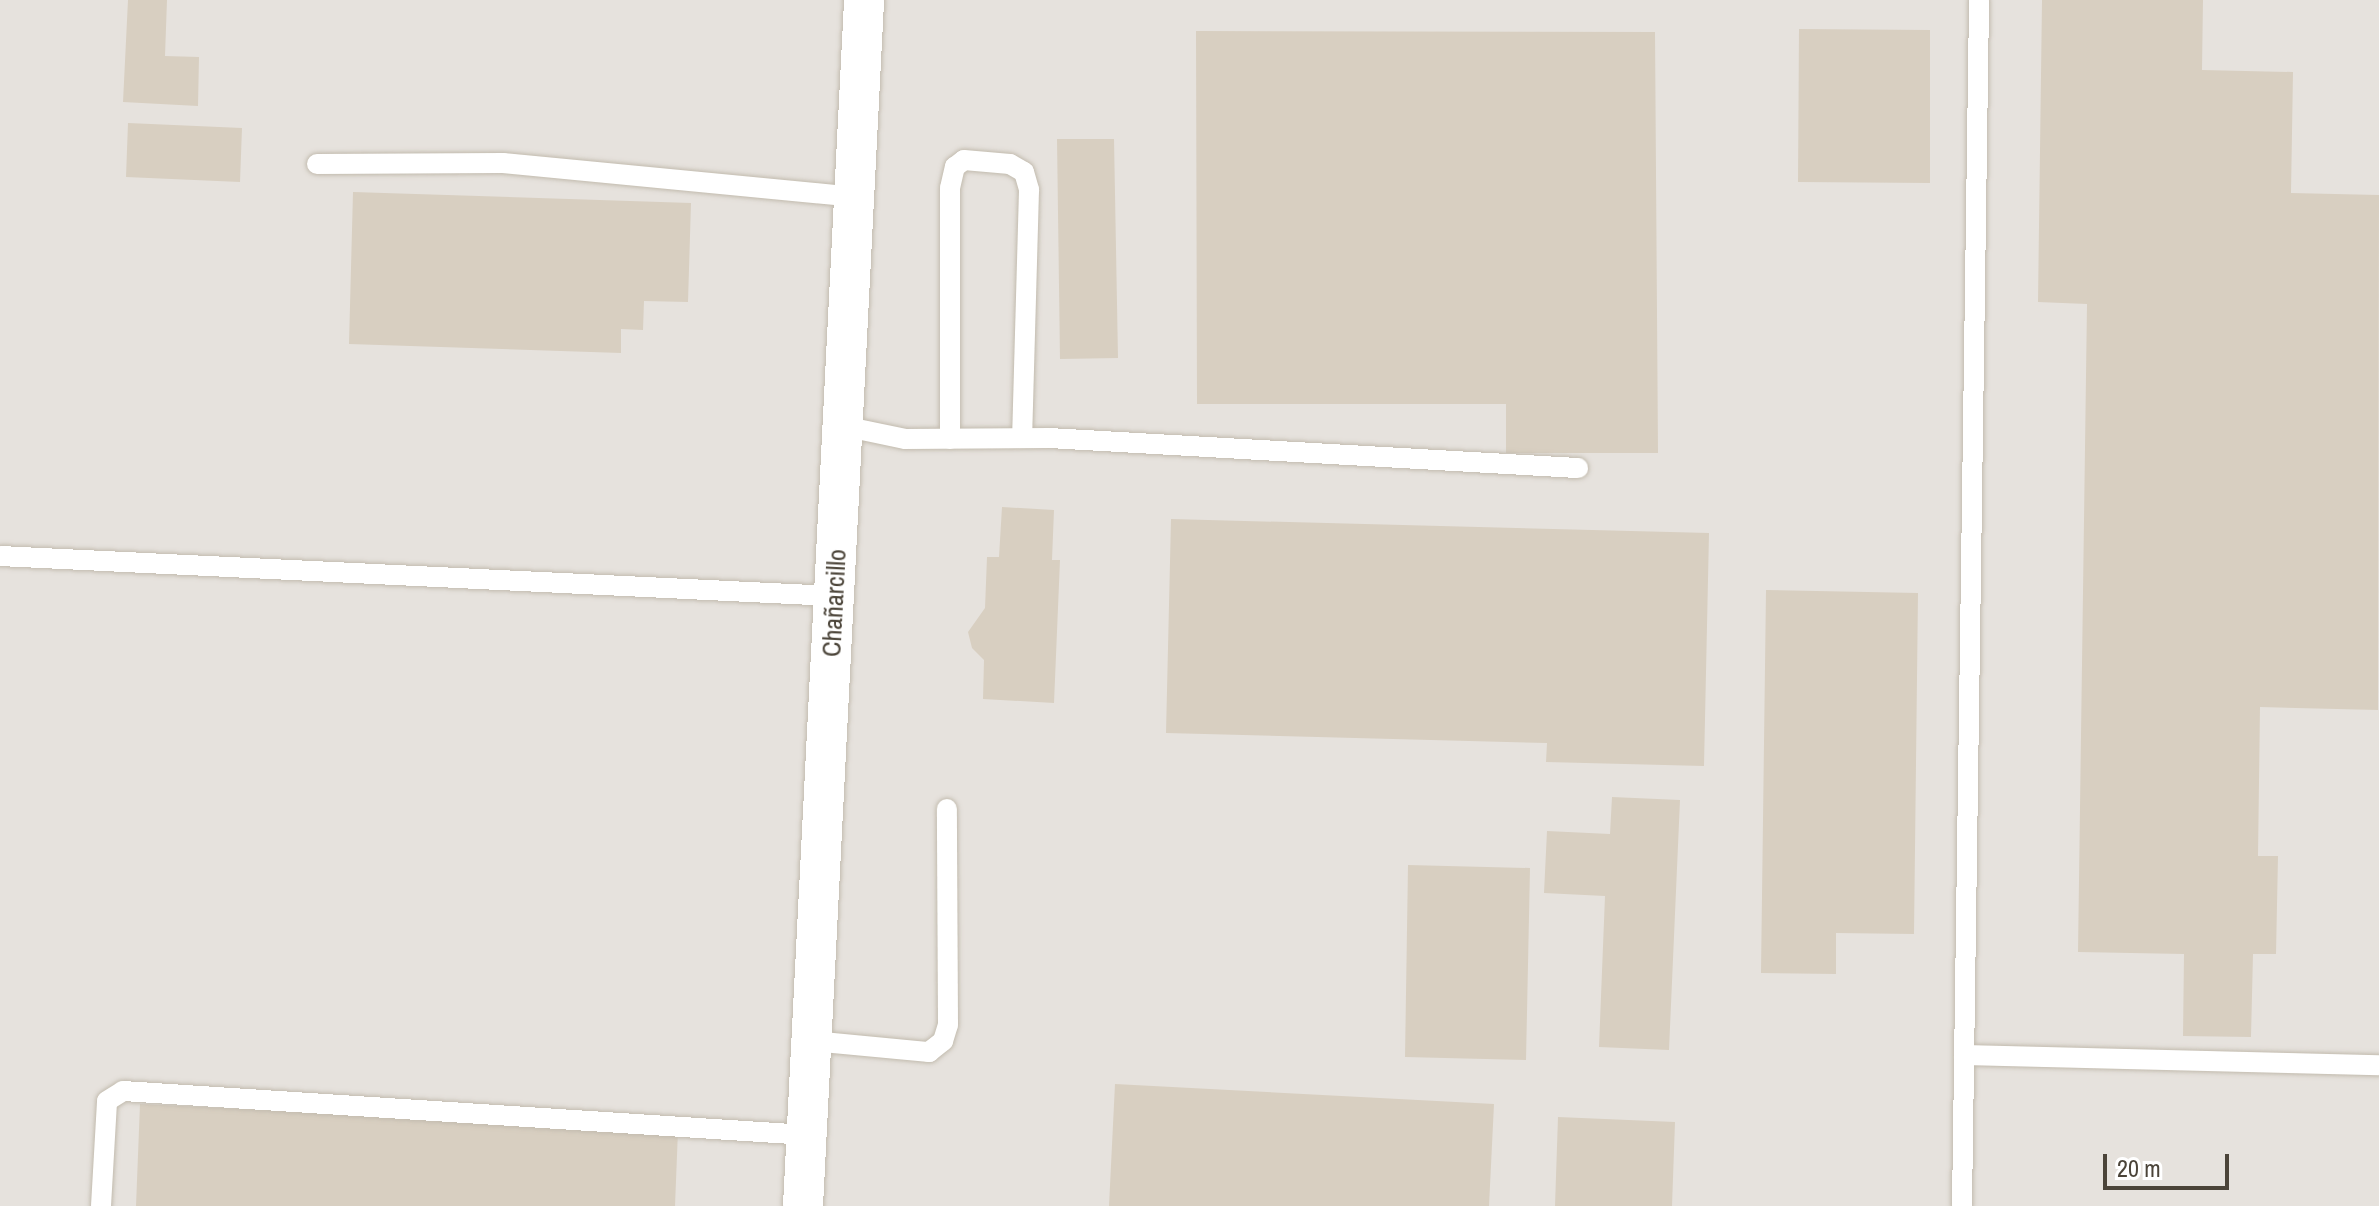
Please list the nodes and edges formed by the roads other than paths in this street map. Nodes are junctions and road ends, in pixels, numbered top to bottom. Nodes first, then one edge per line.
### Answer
1 (864, 0) edge
2 (1979, 0) edge
3 (317, 164) dead end
4 (854, 197) junction
5 (843, 426) junction
6 (1022, 438) junction
7 (950, 439) junction
8 (1578, 468) dead end
9 (0, 556) edge
10 (834, 596) junction
11 (947, 809) dead end
12 (812, 1041) junction
13 (1964, 1055) junction
14 (2379, 1065) edge
15 (807, 1135) junction
16 (101, 1206) edge
17 (803, 1206) edge
18 (1962, 1206) edge

1 - 4 street, Chañarcillo
2 - 13 lane
3 - 4 lane
4 - 5 street, Chañarcillo
5 - 7 lane
5 - 10 street, Chañarcillo
6 - 7 lane
6 - 7 lane
6 - 8 lane
9 - 10 lane
10 - 12 street, Chañarcillo
11 - 12 lane
12 - 15 street, Chañarcillo
13 - 14 lane
13 - 18 lane
15 - 16 lane
15 - 17 street, Chañarcillo

